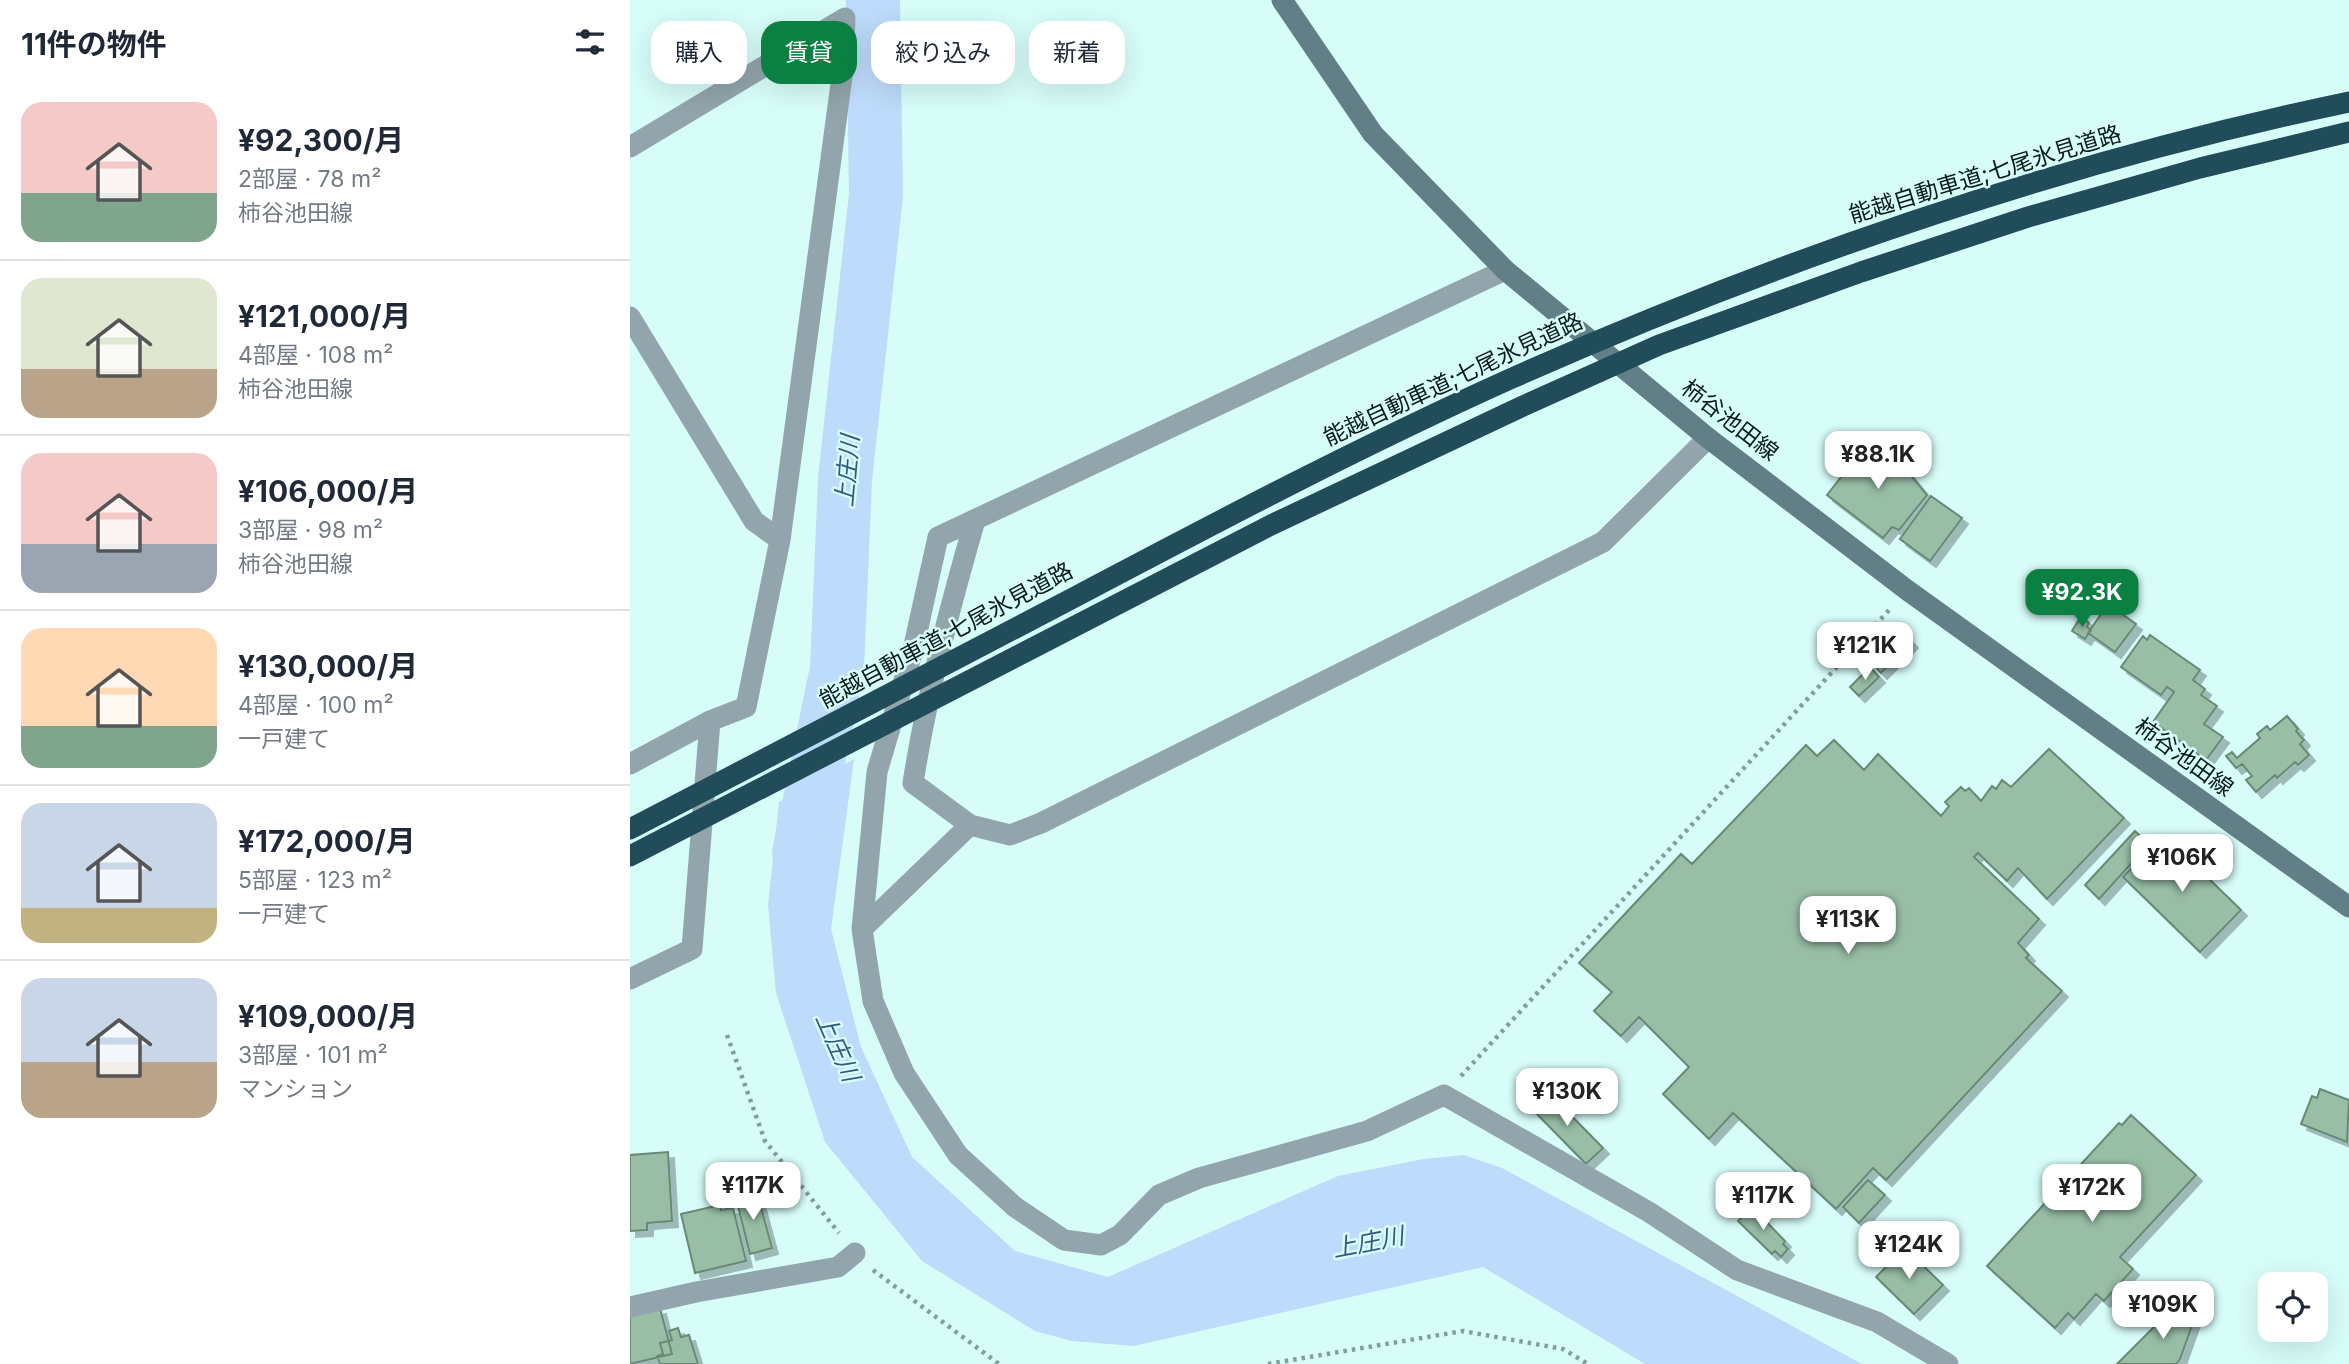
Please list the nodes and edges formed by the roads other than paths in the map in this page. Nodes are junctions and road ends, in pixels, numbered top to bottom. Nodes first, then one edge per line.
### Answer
1 (1282, 0) edge
2 (843, 9) edge
3 (2349, 102) edge
4 (2349, 132) edge
5 (630, 147) edge
6 (1505, 270) junction
7 (630, 317) edge
8 (1708, 438) junction
9 (975, 520) junction
10 (780, 540) junction
11 (710, 721) junction
12 (630, 764) edge
13 (970, 825) junction
14 (630, 829) edge
15 (630, 856) edge
16 (2349, 907) edge
17 (862, 929) junction
18 (630, 979) edge
19 (855, 1253) road end
20 (630, 1307) edge
21 (1948, 1364) edge

1 - 6 main road, 柿谷池田線
2 - 5 street
2 - 10 street
3 - 14 highway, 能越自動車道;七尾氷見道路
4 - 15 highway
6 - 8 main road, 柿谷池田線
6 - 9 street
7 - 10 street
8 - 13 street
8 - 16 main road, 柿谷池田線
9 - 13 street
9 - 17 street
10 - 11 street
11 - 12 street
11 - 18 street
13 - 17 street
17 - 21 street
19 - 20 street

